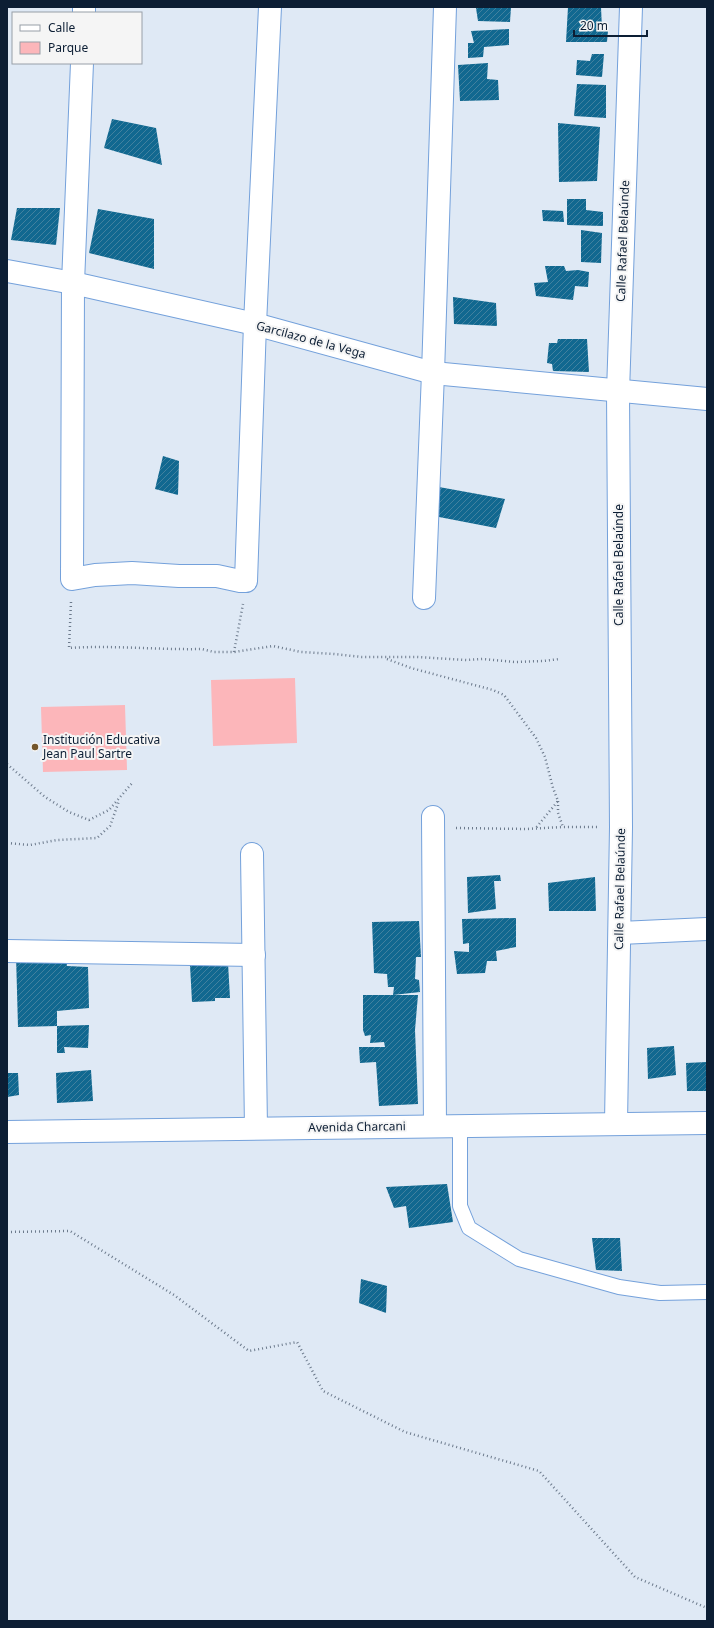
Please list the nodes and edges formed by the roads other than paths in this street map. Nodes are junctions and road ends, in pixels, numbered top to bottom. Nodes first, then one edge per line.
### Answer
1 (270, 7) edge
2 (445, 7) edge
3 (631, 7) edge
4 (82, 64) edge
5 (7, 270) edge
6 (73, 283) junction
7 (255, 324) junction
8 (433, 373) junction
9 (618, 392) junction
10 (707, 400) edge
11 (424, 598) dead end
12 (433, 823) road end
13 (252, 854) dead end
14 (707, 929) edge
15 (620, 933) junction
16 (7, 951) edge
17 (254, 954) junction
18 (616, 1123) junction
19 (707, 1123) edge
20 (435, 1126) junction
21 (460, 1126) junction
22 (256, 1128) junction
23 (7, 1132) edge
24 (707, 1292) edge

1 - 7 street
2 - 8 street
3 - 9 street, Calle Rafael Belaúnde
4 - 6 street
5 - 6 street, Garcilazo de la Vega
6 - 7 street, Garcilazo de la Vega
6 - 7 street
7 - 8 street, Garcilazo de la Vega
8 - 9 street, Garcilazo de la Vega
8 - 11 street
9 - 10 street, Garcilazo de la Vega
9 - 15 street, Calle Rafael Belaúnde
12 - 20 street
13 - 17 street
14 - 15 street
15 - 18 street, Calle Rafael Belaúnde
16 - 17 street
17 - 22 street
18 - 19 street, Avenida Charcani
18 - 21 street, Avenida Charcani
20 - 21 street, Avenida Charcani
20 - 22 street, Avenida Charcani
21 - 24 lane
22 - 23 street, Avenida Charcani

